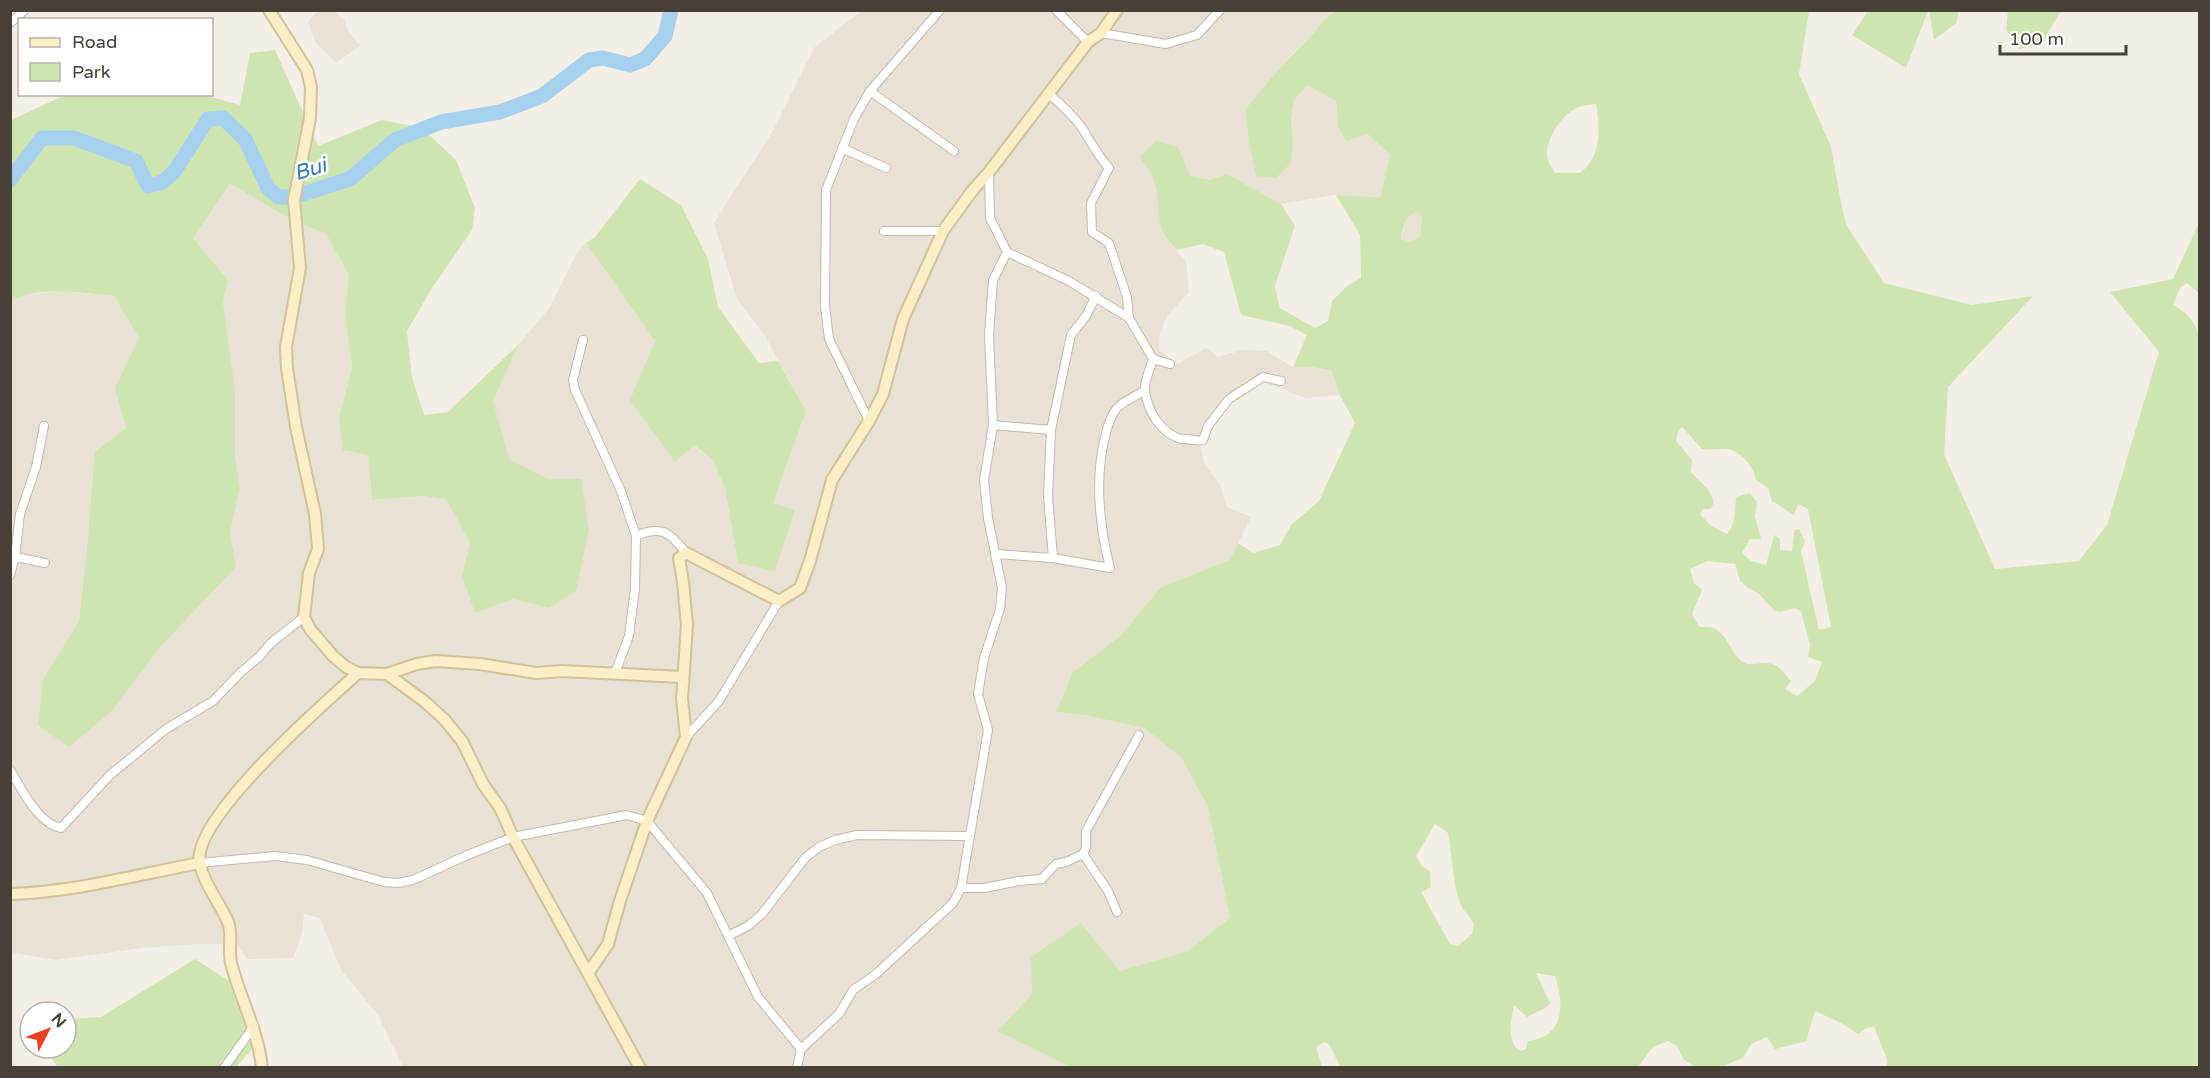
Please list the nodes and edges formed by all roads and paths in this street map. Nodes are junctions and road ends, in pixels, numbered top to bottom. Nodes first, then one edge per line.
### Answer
1 (25, 10) edge
2 (269, 10) edge
3 (940, 10) edge
4 (1056, 10) edge
5 (1117, 10) edge
6 (1220, 10) edge
7 (10, 23) edge
8 (1101, 33) junction
9 (1088, 42) junction
10 (870, 91) junction
11 (1048, 93) junction
12 (842, 147) junction
13 (954, 151) dead end
14 (886, 168) dead end
15 (989, 172) junction
16 (884, 231) dead end
17 (943, 231) junction
18 (1007, 252) junction
19 (1096, 296) junction
20 (1129, 318) junction
21 (583, 339) dead end
22 (1153, 359) junction
23 (1170, 364) dead end
24 (1281, 381) dead end
25 (1145, 390) junction
26 (870, 421) junction
27 (993, 425) junction
28 (44, 426) dead end
29 (1051, 430) junction
30 (636, 536) junction
31 (686, 552) junction
32 (995, 554) junction
33 (13, 557) edge
34 (1053, 558) junction
35 (45, 563) dead end
36 (10, 575) edge
37 (779, 601) junction
38 (304, 616) junction
39 (358, 673) junction
40 (615, 673) junction
41 (387, 674) junction
42 (682, 677) junction
43 (1139, 735) dead end
44 (687, 737) junction
45 (10, 770) edge
46 (647, 820) junction
47 (968, 836) junction
48 (513, 837) junction
49 (1083, 854) junction
50 (199, 863) junction
51 (961, 888) junction
52 (10, 894) edge
53 (1117, 912) dead end
54 (728, 936) junction
55 (589, 972) junction
56 (254, 1026) junction
57 (801, 1049) junction
58 (224, 1068) edge
59 (262, 1068) edge
60 (640, 1068) edge
61 (797, 1068) edge

1 - 7 street
2 - 38 street
3 - 10 street
4 - 9 street
5 - 8 street
6 - 8 street
8 - 9 street
9 - 11 street
10 - 12 street
10 - 13 street
11 - 15 street
11 - 20 street
12 - 14 street
12 - 26 street
15 - 17 street
15 - 18 street
16 - 17 street
17 - 26 street
18 - 19 street
18 - 27 street
19 - 20 street
19 - 29 street
20 - 22 street
21 - 30 street
22 - 23 street
22 - 25 street
24 - 25 street
25 - 34 street
26 - 37 street
27 - 29 street
27 - 32 street
28 - 33 street
29 - 34 street
30 - 31 street
30 - 40 street
31 - 37 street
31 - 42 street
32 - 34 street
32 - 47 street
33 - 35 street
33 - 36 street
37 - 44 street
38 - 39 street
38 - 45 street
39 - 41 street
39 - 50 street
40 - 41 street
40 - 42 street
41 - 48 street
42 - 44 street
43 - 49 street
44 - 46 street
46 - 48 street
46 - 54 street
46 - 55 street
47 - 51 street
47 - 54 street
48 - 50 street
48 - 55 street
49 - 51 street
49 - 53 street
50 - 52 street
50 - 56 street
51 - 57 street
54 - 57 street
55 - 60 street
56 - 58 street
56 - 59 street
57 - 61 street

